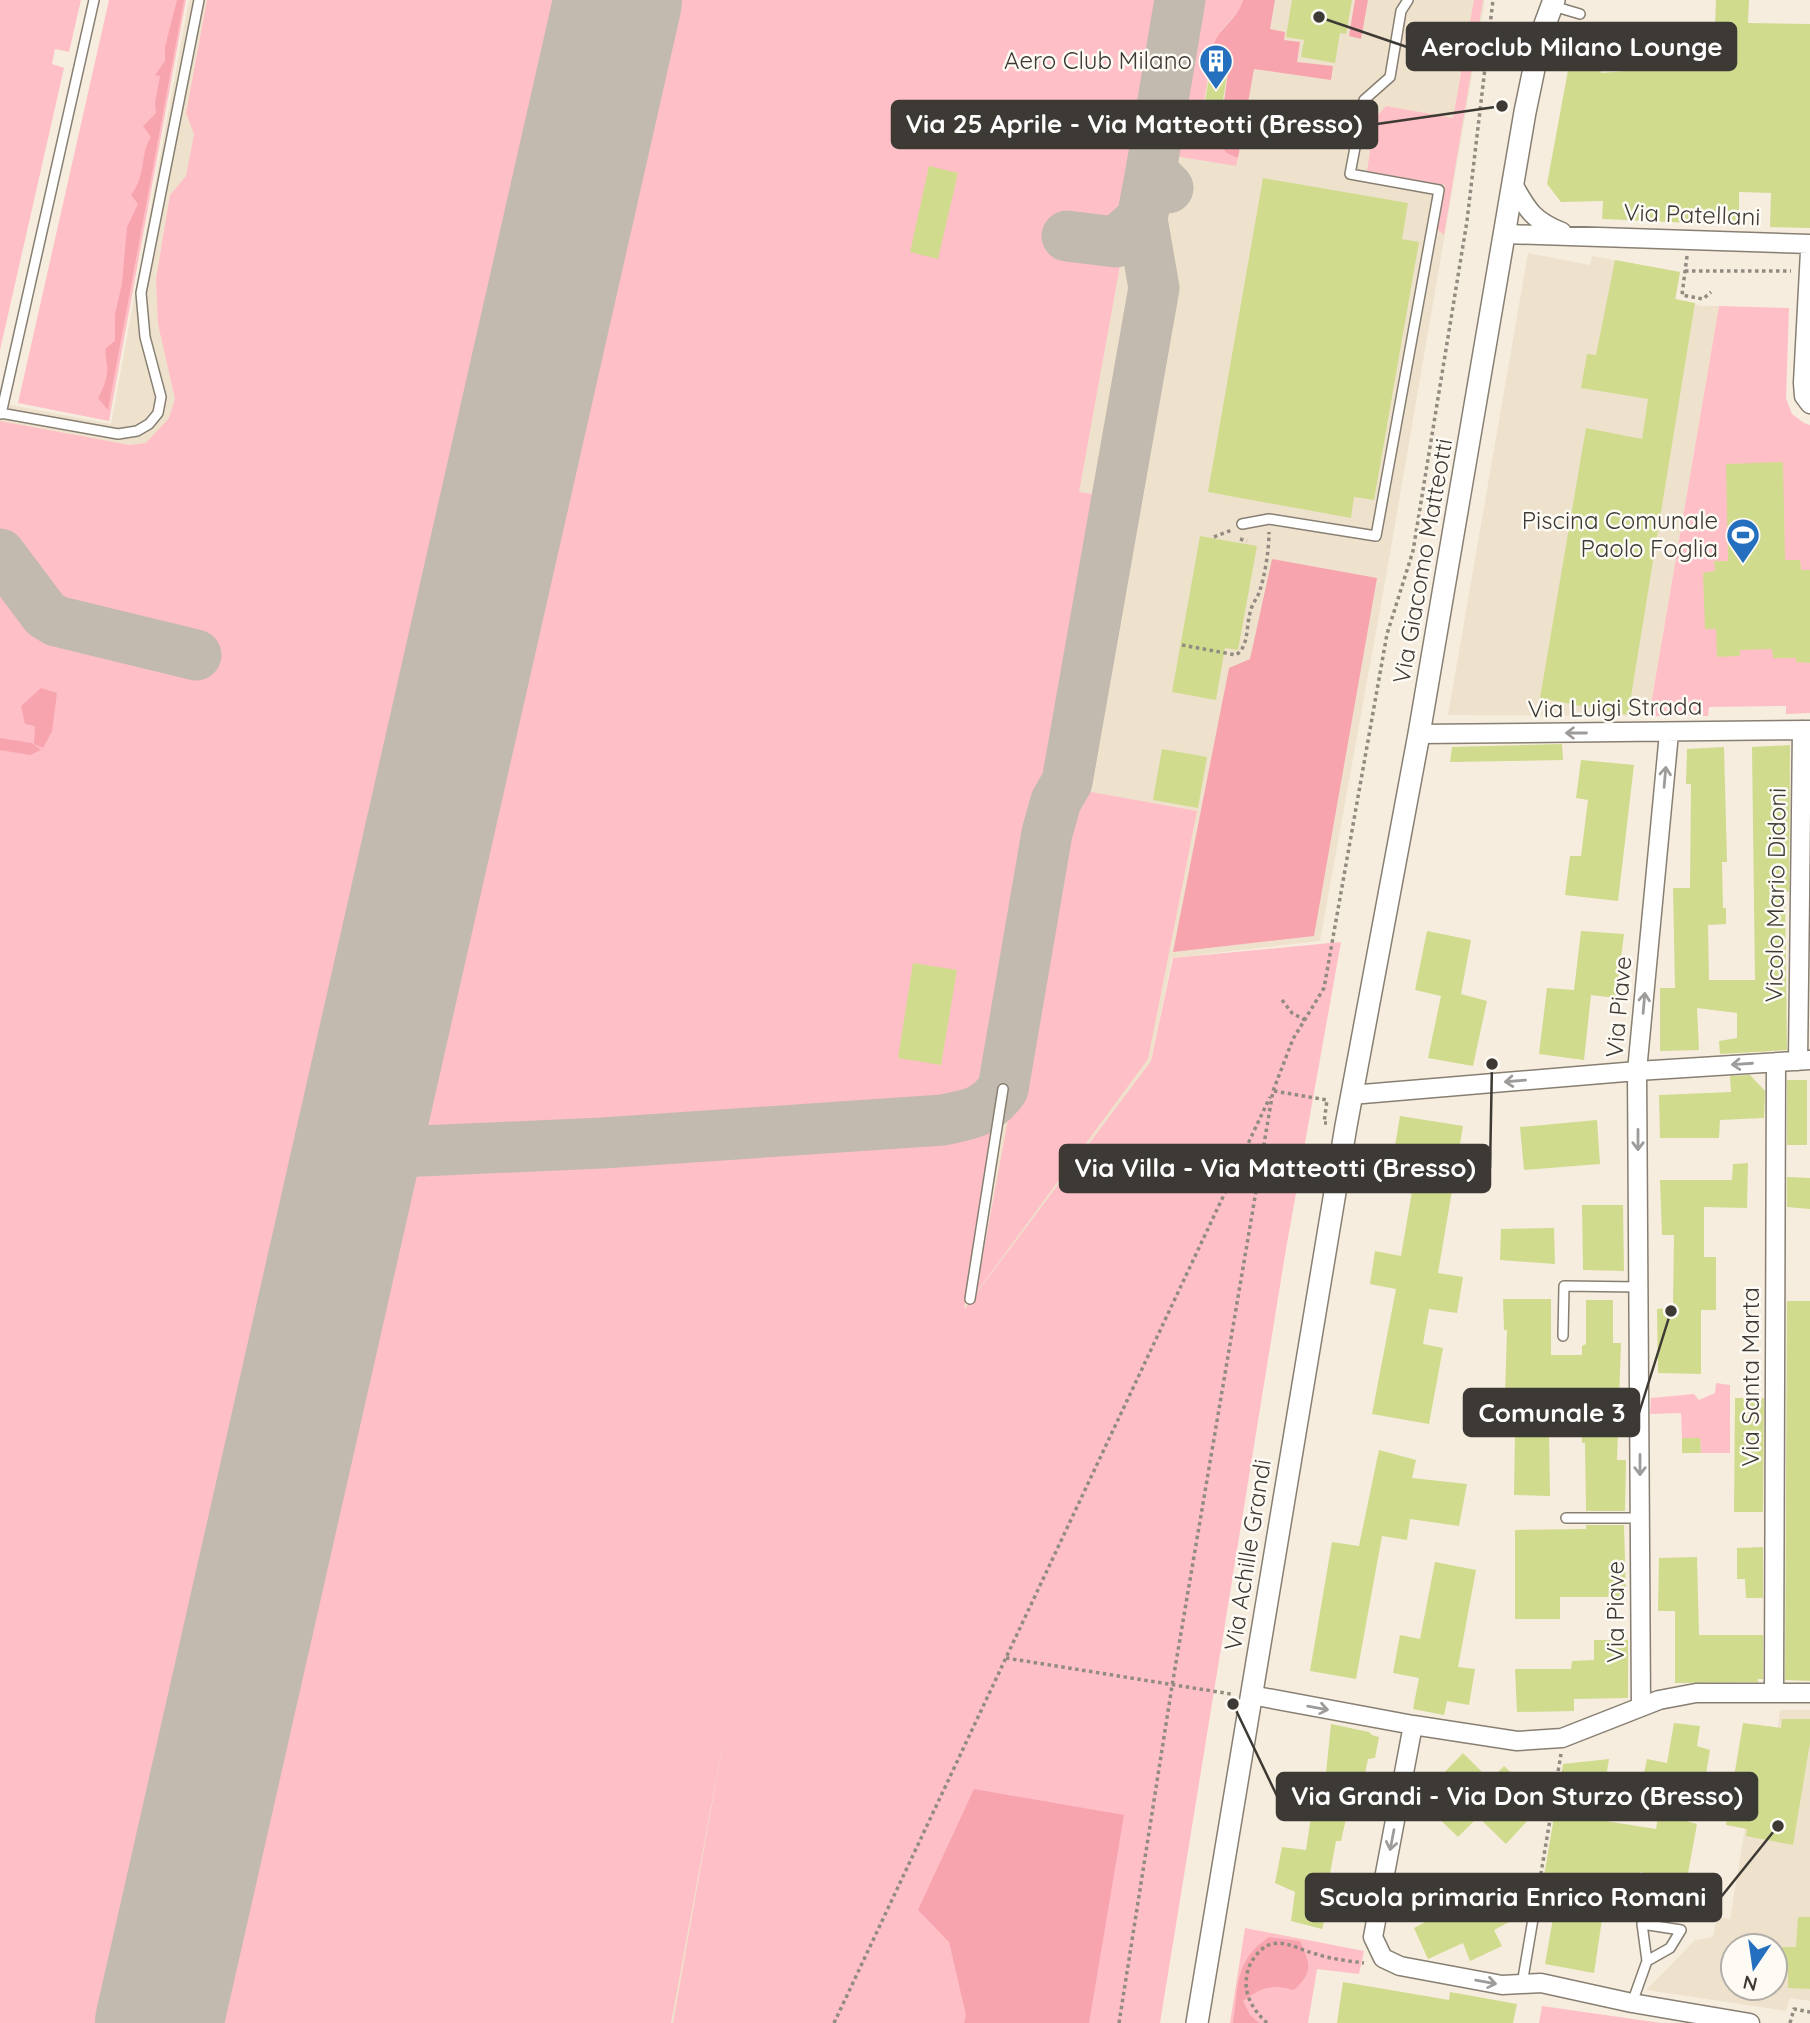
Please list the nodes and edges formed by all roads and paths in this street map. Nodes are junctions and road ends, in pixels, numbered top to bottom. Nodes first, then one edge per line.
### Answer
1 (94, 0) edge
2 (199, 0) edge
3 (1408, 0) edge
4 (1493, 0) edge
5 (1548, 2) edge
6 (1580, 14) dead end
7 (1514, 186) junction
8 (1506, 234) junction
9 (1572, 236) junction
10 (1689, 240) junction
11 (1810, 244) edge
12 (1810, 251) edge
13 (1685, 271) junction
14 (1792, 282) dead end
15 (1711, 292) dead end
16 (1810, 404) edge
17 (1, 413) edge
18 (1269, 520) junction
19 (1242, 524) dead end
20 (1240, 539) dead end
21 (1247, 541) dead end
22 (1182, 645) dead end
23 (1806, 730) edge
24 (1669, 733) junction
25 (1419, 734) junction
26 (1282, 1000) dead end
27 (1305, 1020) junction
28 (1804, 1060) edge
29 (1776, 1062) junction
30 (1637, 1071) junction
31 (1003, 1089) dead end
32 (1273, 1091) junction
33 (1352, 1095) junction
34 (1346, 1126) junction
35 (1639, 1287) junction
36 (970, 1299) dead end
37 (1563, 1336) dead end
38 (1566, 1518) dead end
39 (1640, 1518) junction
40 (1006, 1658) junction
41 (1172, 1686) junction
42 (1242, 1689) junction
43 (1774, 1693) junction
44 (1810, 1693) edge
45 (1641, 1707) junction
46 (1413, 1725) junction
47 (1562, 1738) junction
48 (1540, 1882) junction
49 (1533, 1919) joint
50 (1642, 1924) junction
51 (1383, 1958) junction
52 (1647, 1961) junction
53 (1521, 1984) junction
54 (1632, 2003) junction
55 (1810, 2011) edge
56 (834, 2023) edge
57 (1119, 2023) edge
58 (1197, 2023) edge
59 (1267, 2023) edge
60 (1750, 2023) edge
61 (1790, 2023) edge

1 - 17 lane
2 - 17 lane
3 - 18 lane
4 - 27 path
5 - 6 lane
5 - 7 street, Via Giacomo Matteotti
7 - 8 street, Via Giacomo Matteotti
7 - 9 street, Via Patellani
8 - 9 street, Via Patellani
8 - 25 street, Via Giacomo Matteotti
9 - 10 street, Via Patellani
10 - 11 street, Via Patellani
10 - 13 path
12 - 16 street
13 - 14 path
13 - 15 path
18 - 19 lane
18 - 22 path
20 - 21 path
23 - 24 street, Via Luigi Strada
23 - 28 street, Vicolo Mario Didoni
24 -> 25 street, Via Luigi Strada
30 -> 24 street, Via Piave
25 - 33 street, Via Giacomo Matteotti
26 - 27 path
27 - 32 path
28 - 29 street
29 -> 30 street
29 - 43 street, Via Santa Marta
30 -> 33 street
30 -> 35 street, Via Piave
31 - 36 lane
32 - 34 path
32 - 40 path
32 - 41 path
33 - 34 street, Via Achille Grandi
34 - 42 street, Via Achille Grandi
35 - 37 lane
35 -> 39 street, Via Piave
38 - 39 lane
39 - 45 street, Via Piave
40 - 41 path
40 - 56 path
41 - 42 path
41 - 57 path
42 -> 46 street
42 - 58 street, Via Achille Grandi
43 - 44 street
43 - 45 street
45 - 47 street
46 - 47 street
46 -> 51 street
47 - 48 path
48 - 49 path
48 - 50 path
49 - 53 lane
50 - 52 lane
50 - 52 lane
51 -> 53 street
51 - 59 path
52 - 54 lane
53 - 54 street
54 - 60 street
55 - 61 path

